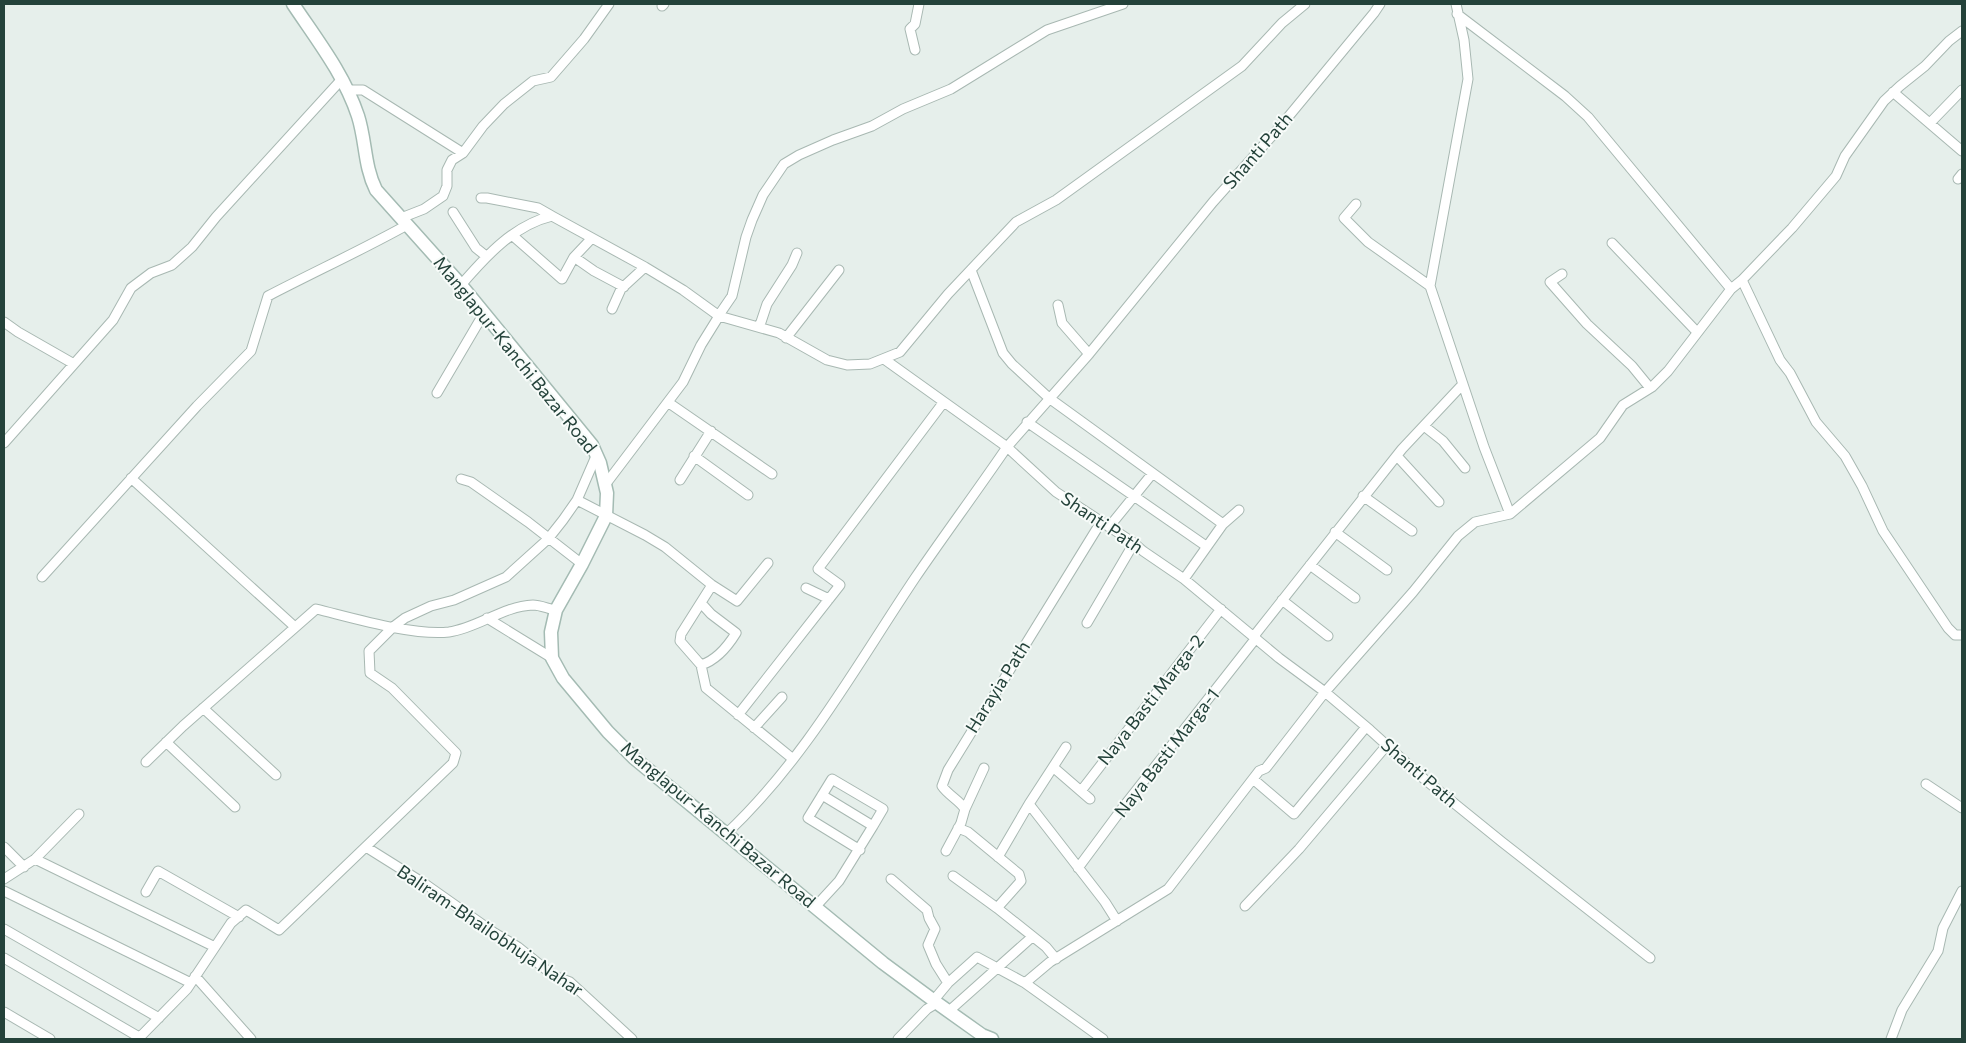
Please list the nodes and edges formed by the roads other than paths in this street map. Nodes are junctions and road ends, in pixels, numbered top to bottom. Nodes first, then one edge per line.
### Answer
1 (293, 4) edge
2 (609, 4) edge
3 (919, 4) edge
4 (1123, 4) edge
5 (1305, 4) edge
6 (1380, 4) edge
7 (1456, 4) edge
8 (1457, 14) junction
9 (1962, 31) edge
10 (915, 50) dead end
11 (345, 85) junction
12 (1962, 90) edge
13 (1893, 92) junction
14 (1930, 123) junction
15 (1962, 151) edge
16 (463, 153) junction
17 (481, 198) dead end
18 (1356, 204) dead end
19 (453, 212) dead end
20 (552, 216) junction
21 (404, 221) junction
22 (512, 235) junction
23 (592, 238) junction
24 (1612, 243) dead end
25 (797, 253) dead end
26 (486, 256) junction
27 (574, 257) junction
28 (645, 267) junction
29 (838, 270) dead end
30 (971, 270) junction
31 (1562, 274) dead end
32 (1742, 280) junction
33 (461, 285) junction
34 (1430, 286) junction
35 (624, 287) junction
36 (1731, 289) junction
37 (1058, 305) dead end
38 (612, 309) dead end
39 (484, 313) junction
40 (719, 315) junction
41 (4, 322) edge
42 (758, 327) junction
43 (1697, 332) junction
44 (786, 338) junction
45 (1089, 354) junction
46 (884, 358) junction
47 (74, 364) junction
48 (1463, 384) junction
49 (1650, 388) junction
50 (437, 393) dead end
51 (1049, 398) junction
52 (669, 403) junction
53 (943, 403) junction
54 (1027, 422) junction
55 (1424, 426) junction
56 (710, 432) junction
57 (4, 443) edge
58 (1007, 447) junction
59 (597, 454) junction
60 (694, 456) junction
61 (1397, 456) junction
62 (1465, 468) dead end
63 (772, 474) dead end
64 (1152, 474) junction
65 (131, 478) junction
66 (461, 479) dead end
67 (680, 480) dead end
68 (605, 485) junction
69 (748, 495) dead end
70 (1133, 496) junction
71 (1363, 496) junction
72 (577, 500) junction
73 (1439, 502) dead end
74 (1239, 510) dead end
75 (1510, 514) junction
76 (606, 516) junction
77 (1105, 524) junction
78 (1223, 524) junction
79 (1412, 531) dead end
80 (1335, 532) junction
81 (548, 539) junction
82 (1134, 543) junction
83 (1206, 546) junction
84 (768, 563) dead end
85 (582, 564) junction
86 (1310, 565) junction
87 (1387, 570) dead end
88 (42, 577) dead end
89 (1184, 578) junction
90 (712, 585) junction
91 (806, 588) dead end
92 (1355, 598) dead end
93 (829, 599) junction
94 (1282, 600) junction
95 (701, 603) junction
96 (556, 610) junction
97 (1221, 610) junction
98 (487, 618) junction
99 (1088, 623) dead end
100 (295, 627) junction
101 (393, 627) junction
102 (1962, 635) edge
103 (1328, 636) dead end
104 (1255, 637) junction
105 (552, 658) junction
106 (701, 665) junction
107 (1325, 692) junction
108 (782, 697) dead end
109 (203, 708) junction
110 (738, 715) junction
111 (1366, 727) junction
112 (754, 728) junction
113 (166, 742) junction
114 (1387, 746) junction
115 (1066, 747) dead end
116 (793, 759) junction
117 (146, 762) dead end
118 (1053, 767) junction
119 (984, 768) dead end
120 (276, 775) dead end
121 (1253, 779) junction
122 (1926, 784) dead end
123 (1081, 791) junction
124 (822, 795) junction
125 (1090, 799) dead end
126 (1028, 804) junction
127 (235, 807) dead end
128 (1962, 808) edge
129 (965, 809) junction
130 (79, 814) dead end
131 (873, 826) junction
132 (958, 828) junction
133 (726, 834) junction
134 (4, 847) edge
135 (366, 847) junction
136 (860, 850) junction
137 (946, 851) dead end
138 (998, 857) junction
139 (35, 860) junction
140 (24, 867) junction
141 (1078, 868) junction
142 (953, 876) dead end
143 (4, 879) edge
144 (891, 879) dead end
145 (4, 891) edge
146 (1962, 891) edge
147 (146, 892) dead end
148 (816, 906) junction
149 (1245, 906) dead end
150 (997, 908) junction
151 (239, 917) junction
152 (1117, 921) junction
153 (4, 929) edge
154 (1032, 937) junction
155 (215, 947) junction
156 (4, 958) edge
157 (1650, 958) dead end
158 (1056, 959) junction
159 (998, 968) junction
160 (193, 980) junction
161 (948, 983) junction
162 (1025, 983) junction
163 (935, 1002) junction
164 (949, 1011) junction
165 (4, 1012) edge
166 (159, 1018) junction
167 (139, 1038) edge
168 (50, 1039) edge
169 (251, 1039) edge
170 (632, 1039) edge
171 (898, 1039) edge
172 (992, 1039) edge
173 (1104, 1039) edge
174 (1891, 1039) edge

1 - 11 street, Manglapur-Kanchi Bazar Road
2 - 16 street
3 - 10 street
4 - 40 street
5 - 30 street
6 - 45 street, Shanti Path
7 - 8 street
8 - 34 street
8 - 36 street
9 - 13 street
11 - 16 street
11 - 21 street, Manglapur-Kanchi Bazar Road
11 - 47 street
12 - 14 street
13 - 14 street
13 - 32 street
14 - 15 street
16 - 21 street
17 - 20 street
18 - 34 street
19 - 26 street
20 - 22 street
20 - 23 street
21 - 33 street, Manglapur-Kanchi Bazar Road
21 - 65 street
22 - 26 street
22 - 27 street
23 - 27 street
23 - 28 street
24 - 43 street
25 - 42 street
26 - 33 street
27 - 35 street
28 - 35 street
28 - 40 street
29 - 44 street
30 - 46 street
30 - 51 street
31 - 49 street
32 - 36 street
32 - 102 street
33 - 39 street, Manglapur-Kanchi Bazar Road
34 - 48 street
35 - 38 street
36 - 43 street
37 - 45 street
39 - 50 street
39 - 59 street, Manglapur-Kanchi Bazar Road
40 - 42 street
40 - 52 street
41 - 47 street
42 - 44 street
43 - 49 street
44 - 46 street
45 - 51 street, Shanti Path
46 - 53 street
47 - 57 street
48 - 55 street, Naya Basti Marga-1
48 - 75 street
49 - 75 street
51 - 54 street, Shanti Path
51 - 64 street
52 - 56 street
52 - 68 street
53 - 58 street
53 - 93 street
54 - 58 street, Shanti Path
54 - 70 street
55 - 61 street, Naya Basti Marga-1
55 - 62 street
56 - 60 street
56 - 63 street
58 - 77 street, Shanti Path
58 - 116 street
59 - 68 street, Manglapur-Kanchi Bazar Road
59 - 72 street
60 - 67 street
60 - 69 street
61 - 71 street, Naya Basti Marga-1
61 - 73 street
64 - 70 street
64 - 78 street
65 - 88 street
65 - 100 street
66 - 81 street
68 - 76 street, Manglapur-Kanchi Bazar Road
70 - 77 street
70 - 83 street
71 - 79 street
71 - 80 street, Naya Basti Marga-1
72 - 76 street
72 - 81 street
74 - 78 street
75 - 107 street
76 - 85 street, Manglapur-Kanchi Bazar Road
76 - 90 street
77 - 82 street, Shanti Path
77 - 129 street, Harayia Path
78 - 83 street
80 - 86 street, Naya Basti Marga-1
80 - 87 street
81 - 85 street
81 - 101 street
82 - 89 street, Shanti Path
82 - 99 street
83 - 89 street
84 - 90 street
85 - 96 street, Manglapur-Kanchi Bazar Road
86 - 92 street
86 - 94 street, Naya Basti Marga-1
89 - 97 street, Shanti Path
90 - 95 street
91 - 93 street
93 - 110 street
94 - 103 street
94 - 104 street, Naya Basti Marga-1
95 - 106 street
95 - 106 street
96 - 98 street
96 - 105 street, Manglapur-Kanchi Bazar Road
97 - 104 street, Shanti Path
97 - 123 street, Naya Basti Marga-2
98 - 101 street
98 - 105 street
100 - 101 street
100 - 109 street
101 - 135 street
104 - 107 street, Shanti Path
104 - 141 street, Naya Basti Marga-1
105 - 133 street, Manglapur-Kanchi Bazar Road
106 - 110 street
107 - 111 street, Shanti Path
107 - 121 street
108 - 112 street
109 - 113 street
109 - 120 street
110 - 112 street
111 - 114 street, Shanti Path
111 - 121 street
112 - 116 street
113 - 117 street
113 - 127 street
114 - 149 street
114 - 157 street, Shanti Path
115 - 118 street
116 - 133 street
118 - 123 street
118 - 126 street
119 - 129 street
121 - 152 street
122 - 128 street
123 - 125 street
124 - 131 street
124 - 131 street
124 - 136 street
126 - 138 street
126 - 141 street
129 - 132 street
130 - 139 street
131 - 136 street
132 - 137 street
132 - 138 street
133 - 148 street, Manglapur-Kanchi Bazar Road
134 - 140 street
135 - 151 street
135 - 170 street, Baliram-Bhailobhuja Nahar
136 - 148 street
138 - 150 street
139 - 140 street
139 - 155 street
140 - 143 street
141 - 152 street
142 - 150 street
144 - 161 street
145 - 160 street
146 - 174 street
147 - 151 street
148 - 163 street, Manglapur-Kanchi Bazar Road
150 - 154 street
151 - 155 street
152 - 158 street
153 - 166 street
154 - 158 street
154 - 159 street
155 - 160 street
156 - 167 street
158 - 162 street
159 - 161 street
159 - 162 street
159 - 164 street
160 - 166 street
160 - 169 street
161 - 163 street
162 - 173 street
163 - 164 street, Manglapur-Kanchi Bazar Road
163 - 171 street
164 - 172 street, Manglapur-Kanchi Bazar Road
165 - 168 street
166 - 167 street

